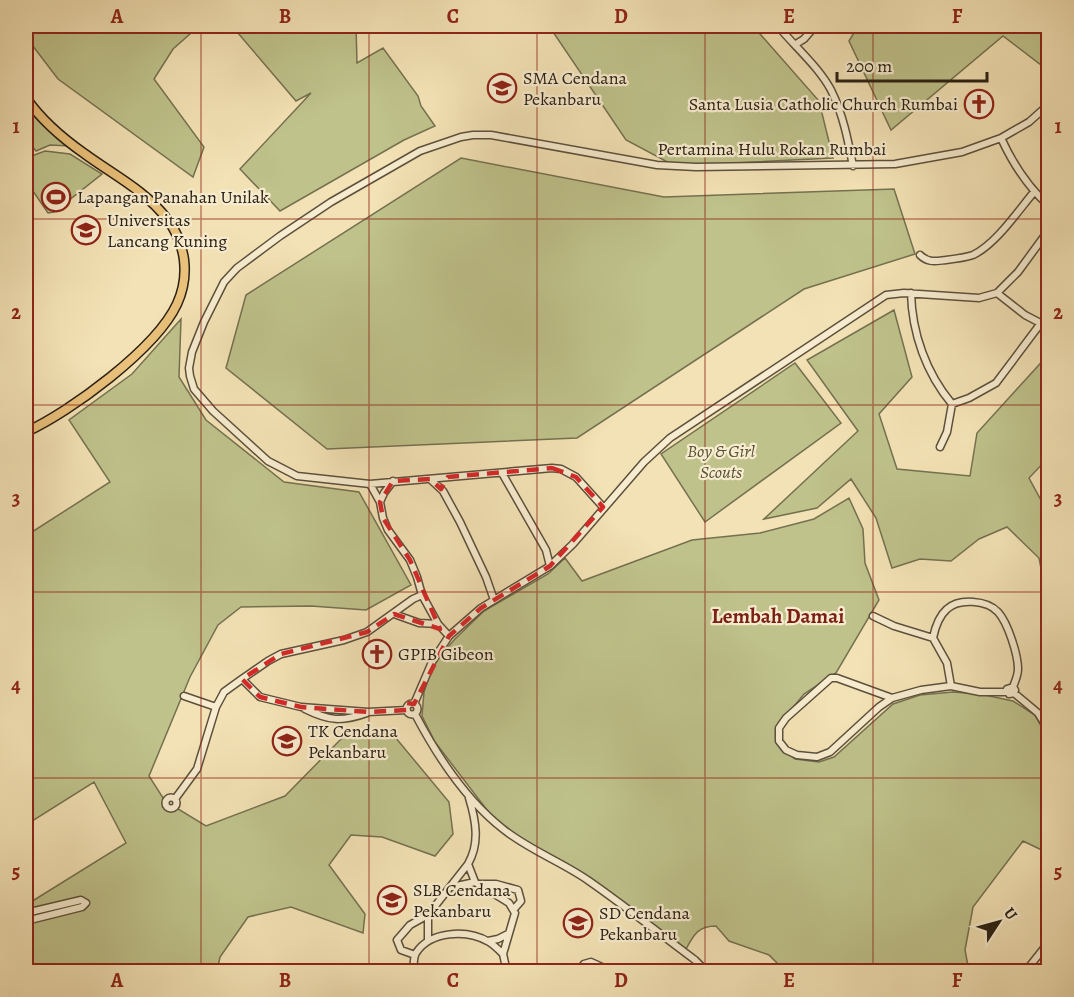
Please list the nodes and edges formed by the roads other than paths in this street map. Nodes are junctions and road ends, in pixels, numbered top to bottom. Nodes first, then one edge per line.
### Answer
1 (815, 26) edge
2 (781, 27) edge
3 (796, 44) junction
4 (26, 98) edge
5 (1048, 105) edge
6 (1001, 138) junction
7 (853, 166) junction
8 (1034, 192) junction
9 (1048, 205) edge
10 (1048, 231) edge
11 (920, 255) dead end
12 (911, 293) junction
13 (997, 293) junction
14 (1041, 323) junction
15 (1048, 327) edge
16 (952, 404) junction
17 (26, 432) edge
18 (940, 447) dead end
19 (502, 473) junction
20 (448, 477) junction
21 (430, 479) junction
22 (393, 482) junction
23 (370, 484) junction
24 (443, 491) junction
25 (380, 502) junction
26 (603, 507) junction
27 (550, 566) junction
28 (422, 595) junction
29 (494, 600) junction
30 (394, 614) junction
31 (873, 616) dead end
32 (438, 624) junction
33 (449, 636) junction
34 (933, 638) junction
35 (242, 679) junction
36 (951, 686) junction
37 (1011, 691) junction
38 (184, 696) dead end
39 (892, 698) junction
40 (414, 704) junction
41 (216, 707) junction
42 (301, 707) junction
43 (407, 710) junction
44 (368, 712) junction
45 (415, 714) junction
46 (1048, 729) edge
47 (468, 796) junction
48 (175, 799) dead end
49 (468, 864) junction
50 (477, 883) junction
51 (452, 887) junction
52 (514, 909) junction
53 (26, 913) edge
54 (428, 915) junction
55 (26, 921) edge
56 (508, 934) junction
57 (428, 940) junction
58 (488, 941) junction
59 (1048, 943) edge
60 (503, 954) junction
61 (414, 955) junction
62 (413, 972) edge
63 (507, 972) edge
64 (578, 972) edge
65 (613, 972) edge
66 (707, 972) edge
67 (1025, 972) edge

1 - 3 street
2 - 3 street
3 - 7 street
4 - 17 main road
5 - 6 street, Pertamina Hulu Rokan Rumbai
6 - 7 street, Pertamina Hulu Rokan Rumbai
6 - 8 street
7 - 23 street, Pertamina Hulu Rokan Rumbai
8 - 9 street
8 - 11 street
10 - 13 street
12 - 13 street
12 - 16 street
12 - 26 street
13 - 14 street
14 - 15 street
14 - 16 street
16 - 18 street
19 - 20 street, Pertamina Hulu Rokan Rumbai
19 - 26 street, Pertamina Hulu Rokan Rumbai
19 - 27 street
20 - 21 street, Pertamina Hulu Rokan Rumbai
20 - 24 street
21 - 22 street, Pertamina Hulu Rokan Rumbai
21 - 24 street
22 - 23 street, Pertamina Hulu Rokan Rumbai
22 - 25 street
23 - 25 street
24 - 29 street
25 - 28 street
26 - 27 street
27 - 29 street
28 - 30 street
28 - 32 street
29 - 33 street
30 - 32 street
30 - 35 street
31 - 34 street
32 - 33 street
33 - 40 street
34 - 36 street
34 - 37 street
35 - 41 street
35 - 42 street
36 - 37 street
36 - 39 street
37 - 46 street
38 - 41 street
39 - 39 street
40 - 43 street
40 - 45 street
41 - 48 street
42 - 44 street
42 - 44 street
43 - 44 street
43 - 45 street
45 - 47 street
47 - 49 street
47 - 66 street
49 - 50 street
49 - 51 street
50 - 51 street
50 - 52 street
50 - 52 street
51 - 54 street
52 - 56 street
53 - 55 street
54 - 57 street
54 - 61 street
56 - 58 street
56 - 60 street
57 - 58 street
57 - 61 street
58 - 60 street
59 - 67 street
60 - 63 street
61 - 62 street
64 - 65 street

